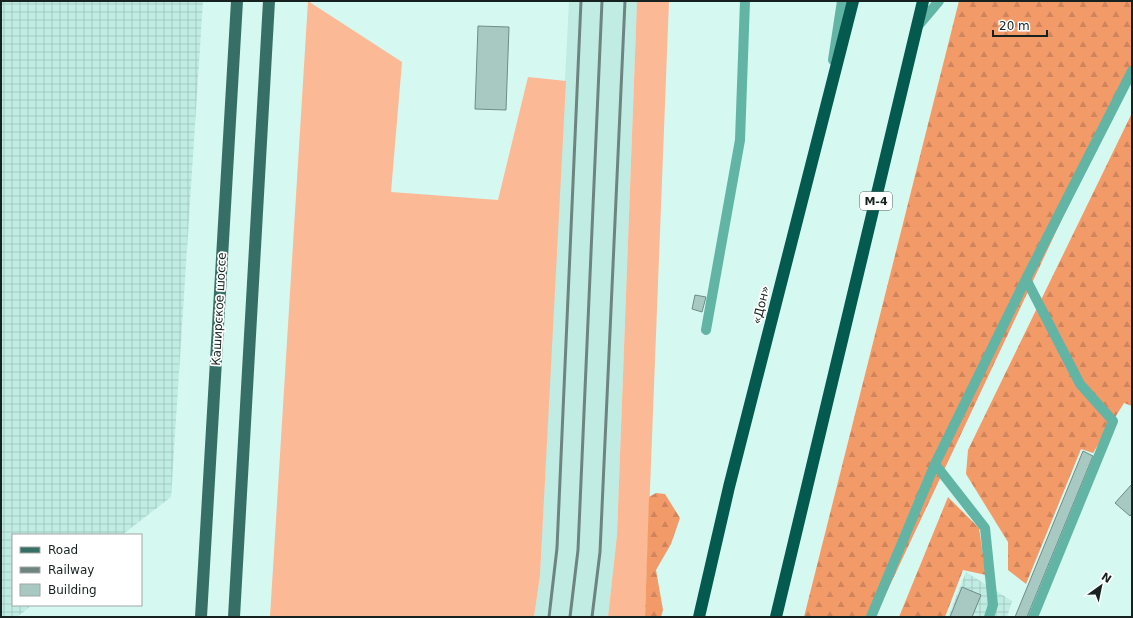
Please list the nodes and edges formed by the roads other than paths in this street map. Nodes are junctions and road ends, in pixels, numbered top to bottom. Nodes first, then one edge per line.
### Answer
1 (237, 1) edge
2 (269, 1) edge
3 (745, 1) edge
4 (842, 1) edge
5 (853, 1) edge
6 (923, 1) edge
7 (939, 1) edge
8 (917, 27) junction
9 (1132, 71) edge
10 (826, 106) junction
11 (1026, 279) junction
12 (706, 330) dead end
13 (935, 464) junction
14 (202, 617) edge
15 (234, 617) edge
16 (699, 617) edge
17 (776, 617) edge
18 (871, 617) edge
19 (989, 617) edge
20 (1033, 617) edge

1 - 14 main road, Каширское шоссе
2 - 15 main road
3 - 12 lane
4 - 10 lane
5 - 10 highway, «Дон»
6 - 8 highway, М-4
7 - 8 lane
8 - 17 highway, М-4
9 - 11 lane
10 - 16 highway, «Дон»
11 - 13 lane
11 - 20 lane
13 - 18 lane
13 - 19 lane

